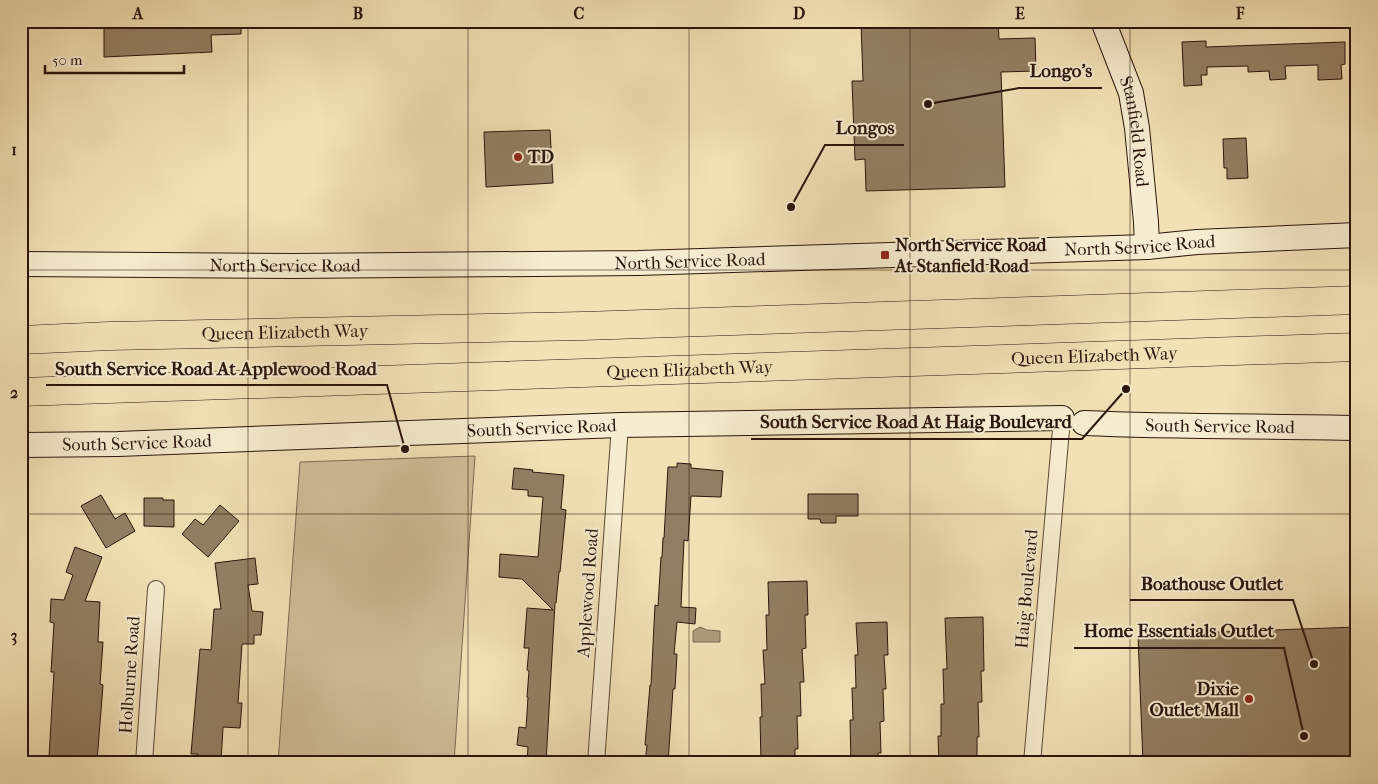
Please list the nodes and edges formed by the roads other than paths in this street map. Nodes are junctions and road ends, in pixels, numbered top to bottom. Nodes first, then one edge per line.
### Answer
1 (1103, 21) edge
2 (1357, 235) edge
3 (1147, 246) junction
4 (21, 264) edge
5 (1357, 300) edge
6 (21, 340) edge
7 (1357, 347) edge
8 (21, 392) edge
9 (1073, 421) junction
10 (620, 425) junction
11 (1357, 428) edge
12 (21, 445) edge
13 (156, 590) dead end
14 (144, 763) edge
15 (596, 763) edge
16 (1032, 763) edge

1 - 3 main road, Stanfield Road
2 - 3 main road, North Service Road
3 - 4 main road, North Service Road
5 - 6 highway, Queen Elizabeth Way
7 - 8 highway, Queen Elizabeth Way
9 - 10 main road, South Service Road
9 - 11 main road, South Service Road
9 - 16 street, Haig Boulevard
10 - 12 main road, South Service Road
10 - 15 street, Applewood Road
13 - 14 street, Holburne Road

